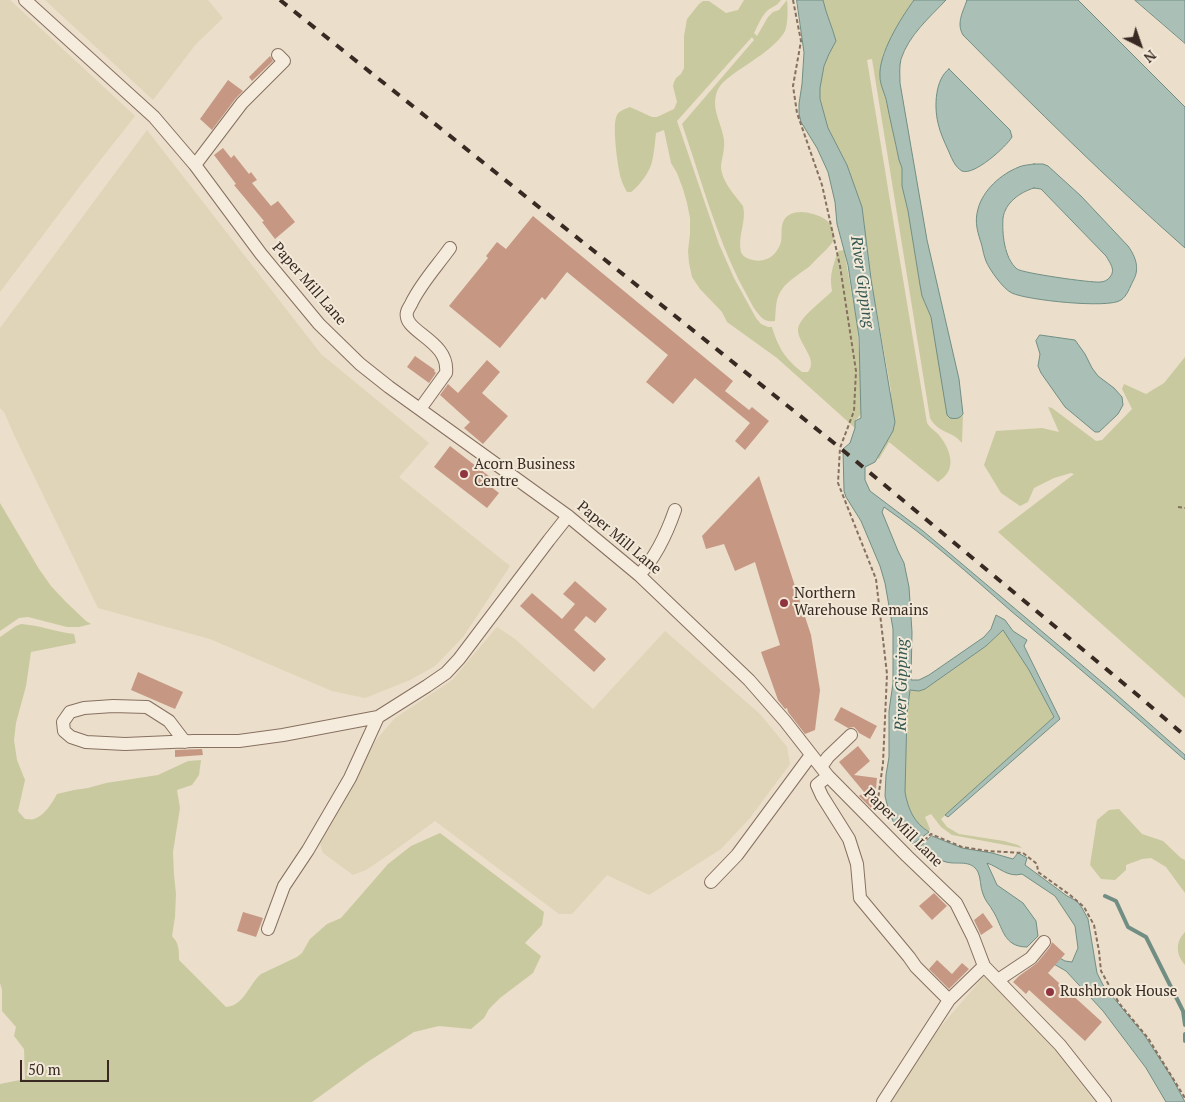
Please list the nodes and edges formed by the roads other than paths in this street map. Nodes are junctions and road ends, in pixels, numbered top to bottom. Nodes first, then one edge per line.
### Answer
1 (25, 0) edge
2 (278, 55) dead end
3 (195, 165) junction
4 (450, 248) dead end
5 (420, 409) junction
6 (675, 510) dead end
7 (568, 516) junction
8 (639, 575) junction
9 (378, 717) junction
10 (851, 735) dead end
11 (185, 742) junction
12 (811, 755) junction
13 (824, 772) junction
14 (710, 882) dead end
15 (268, 929) dead end
16 (1044, 942) dead end
17 (984, 966) junction
18 (998, 980) junction
19 (949, 1000) junction
20 (883, 1102) edge
21 (1105, 1102) edge

1 - 3 street, Paper Mill Lane
2 - 3 street
3 - 5 street, Paper Mill Lane
4 - 5 street
5 - 7 street, Paper Mill Lane
6 - 8 street
7 - 8 street, Paper Mill Lane
7 - 9 street
8 - 12 street, Paper Mill Lane
9 - 11 street
9 - 15 street
10 - 13 street
11 - 11 street
12 - 13 street, Paper Mill Lane
12 - 14 street
13 - 17 street, Paper Mill Lane
13 - 19 street
16 - 18 street
17 - 18 street, Paper Mill Lane
17 - 19 street
18 - 21 street, Paper Mill Lane
19 - 20 street

